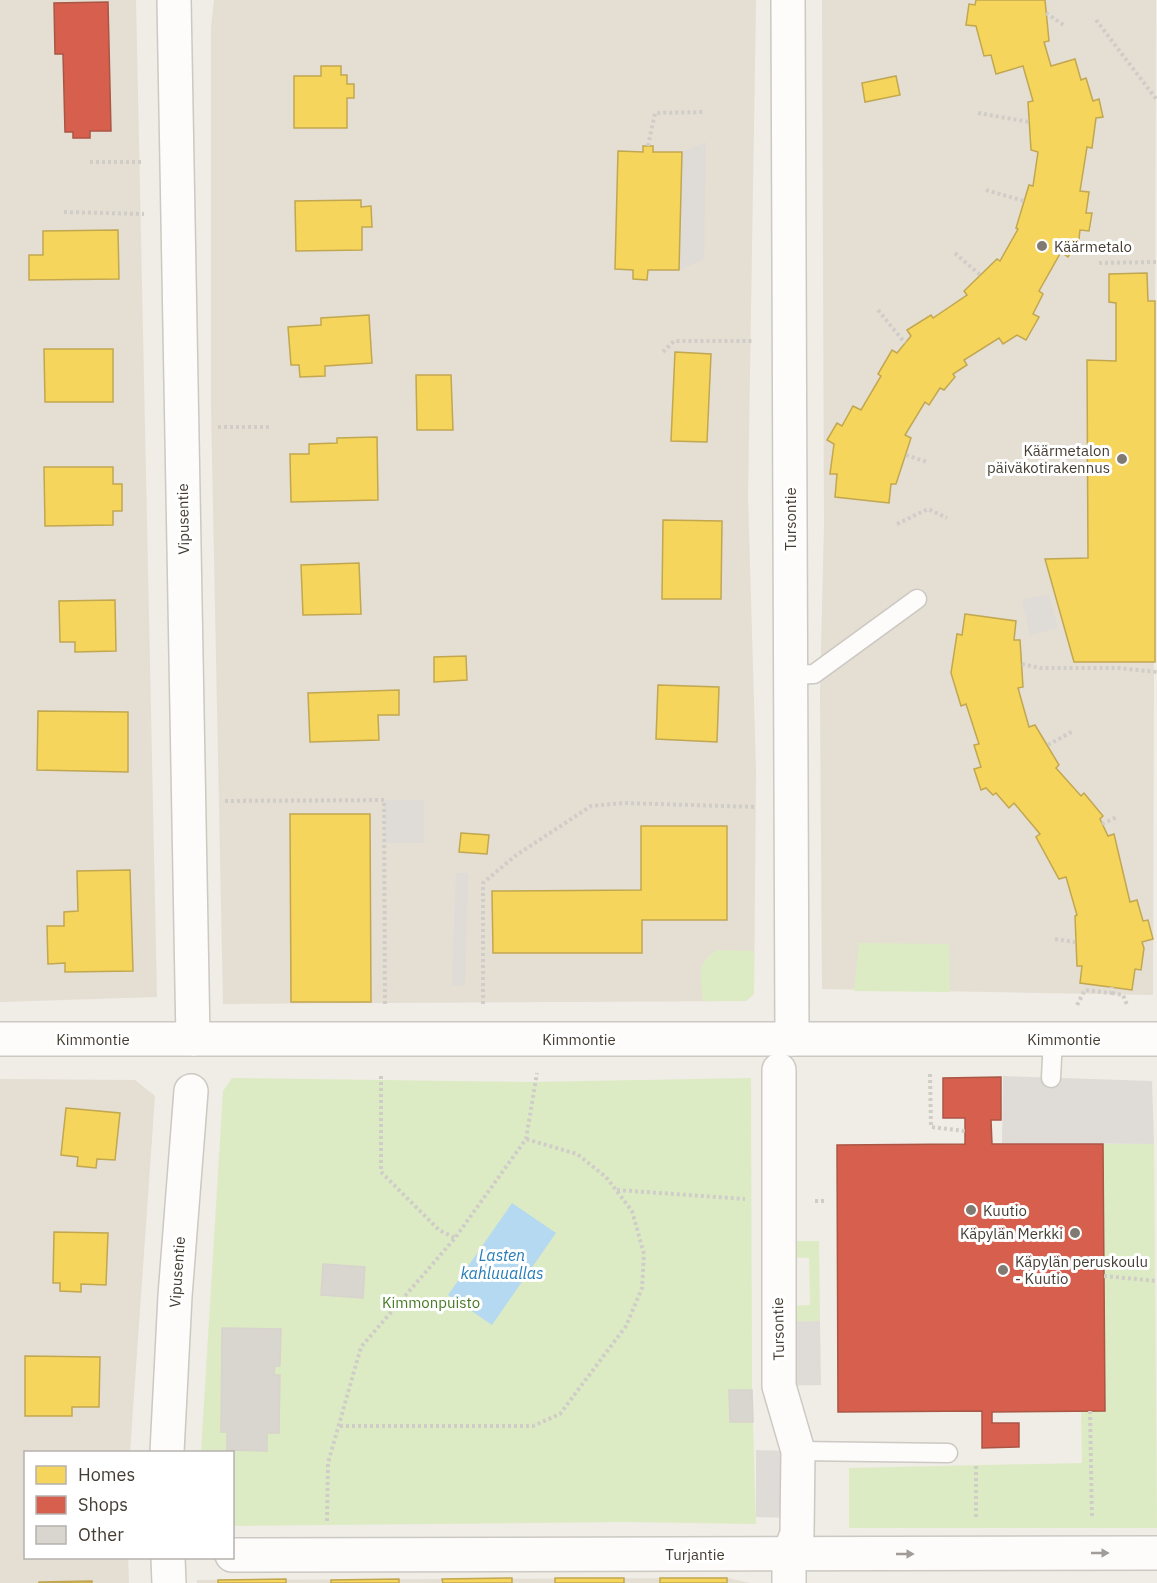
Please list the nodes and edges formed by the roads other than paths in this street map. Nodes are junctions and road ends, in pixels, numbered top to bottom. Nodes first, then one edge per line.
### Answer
1 (174, 0) edge
2 (788, 0) edge
3 (917, 599) dead end
4 (790, 675) junction
5 (1053, 1038) junction
6 (0, 1039) edge
7 (193, 1039) junction
8 (792, 1039) junction
9 (1157, 1039) edge
10 (779, 1070) dead end
11 (1052, 1078) dead end
12 (190, 1091) dead end
13 (167, 1451) edge
14 (798, 1451) junction
15 (948, 1453) dead end
16 (1157, 1553) edge
17 (234, 1555) edge
18 (168, 1559) edge
19 (789, 1568) edge
20 (169, 1583) edge

1 - 7 street, Vipusentie
2 - 4 street, Tursontie
3 - 4 lane
4 - 8 street, Tursontie
5 - 8 street, Kimmontie
5 - 9 street, Kimmontie
5 - 11 lane
6 - 7 street, Kimmontie
7 - 8 street, Kimmontie
10 - 14 street, Tursontie
12 - 13 street, Vipusentie
14 - 15 lane
14 - 19 street, Tursontie
19 -> 16 street, Turjantie
17 - 19 street, Turjantie
18 - 20 street

